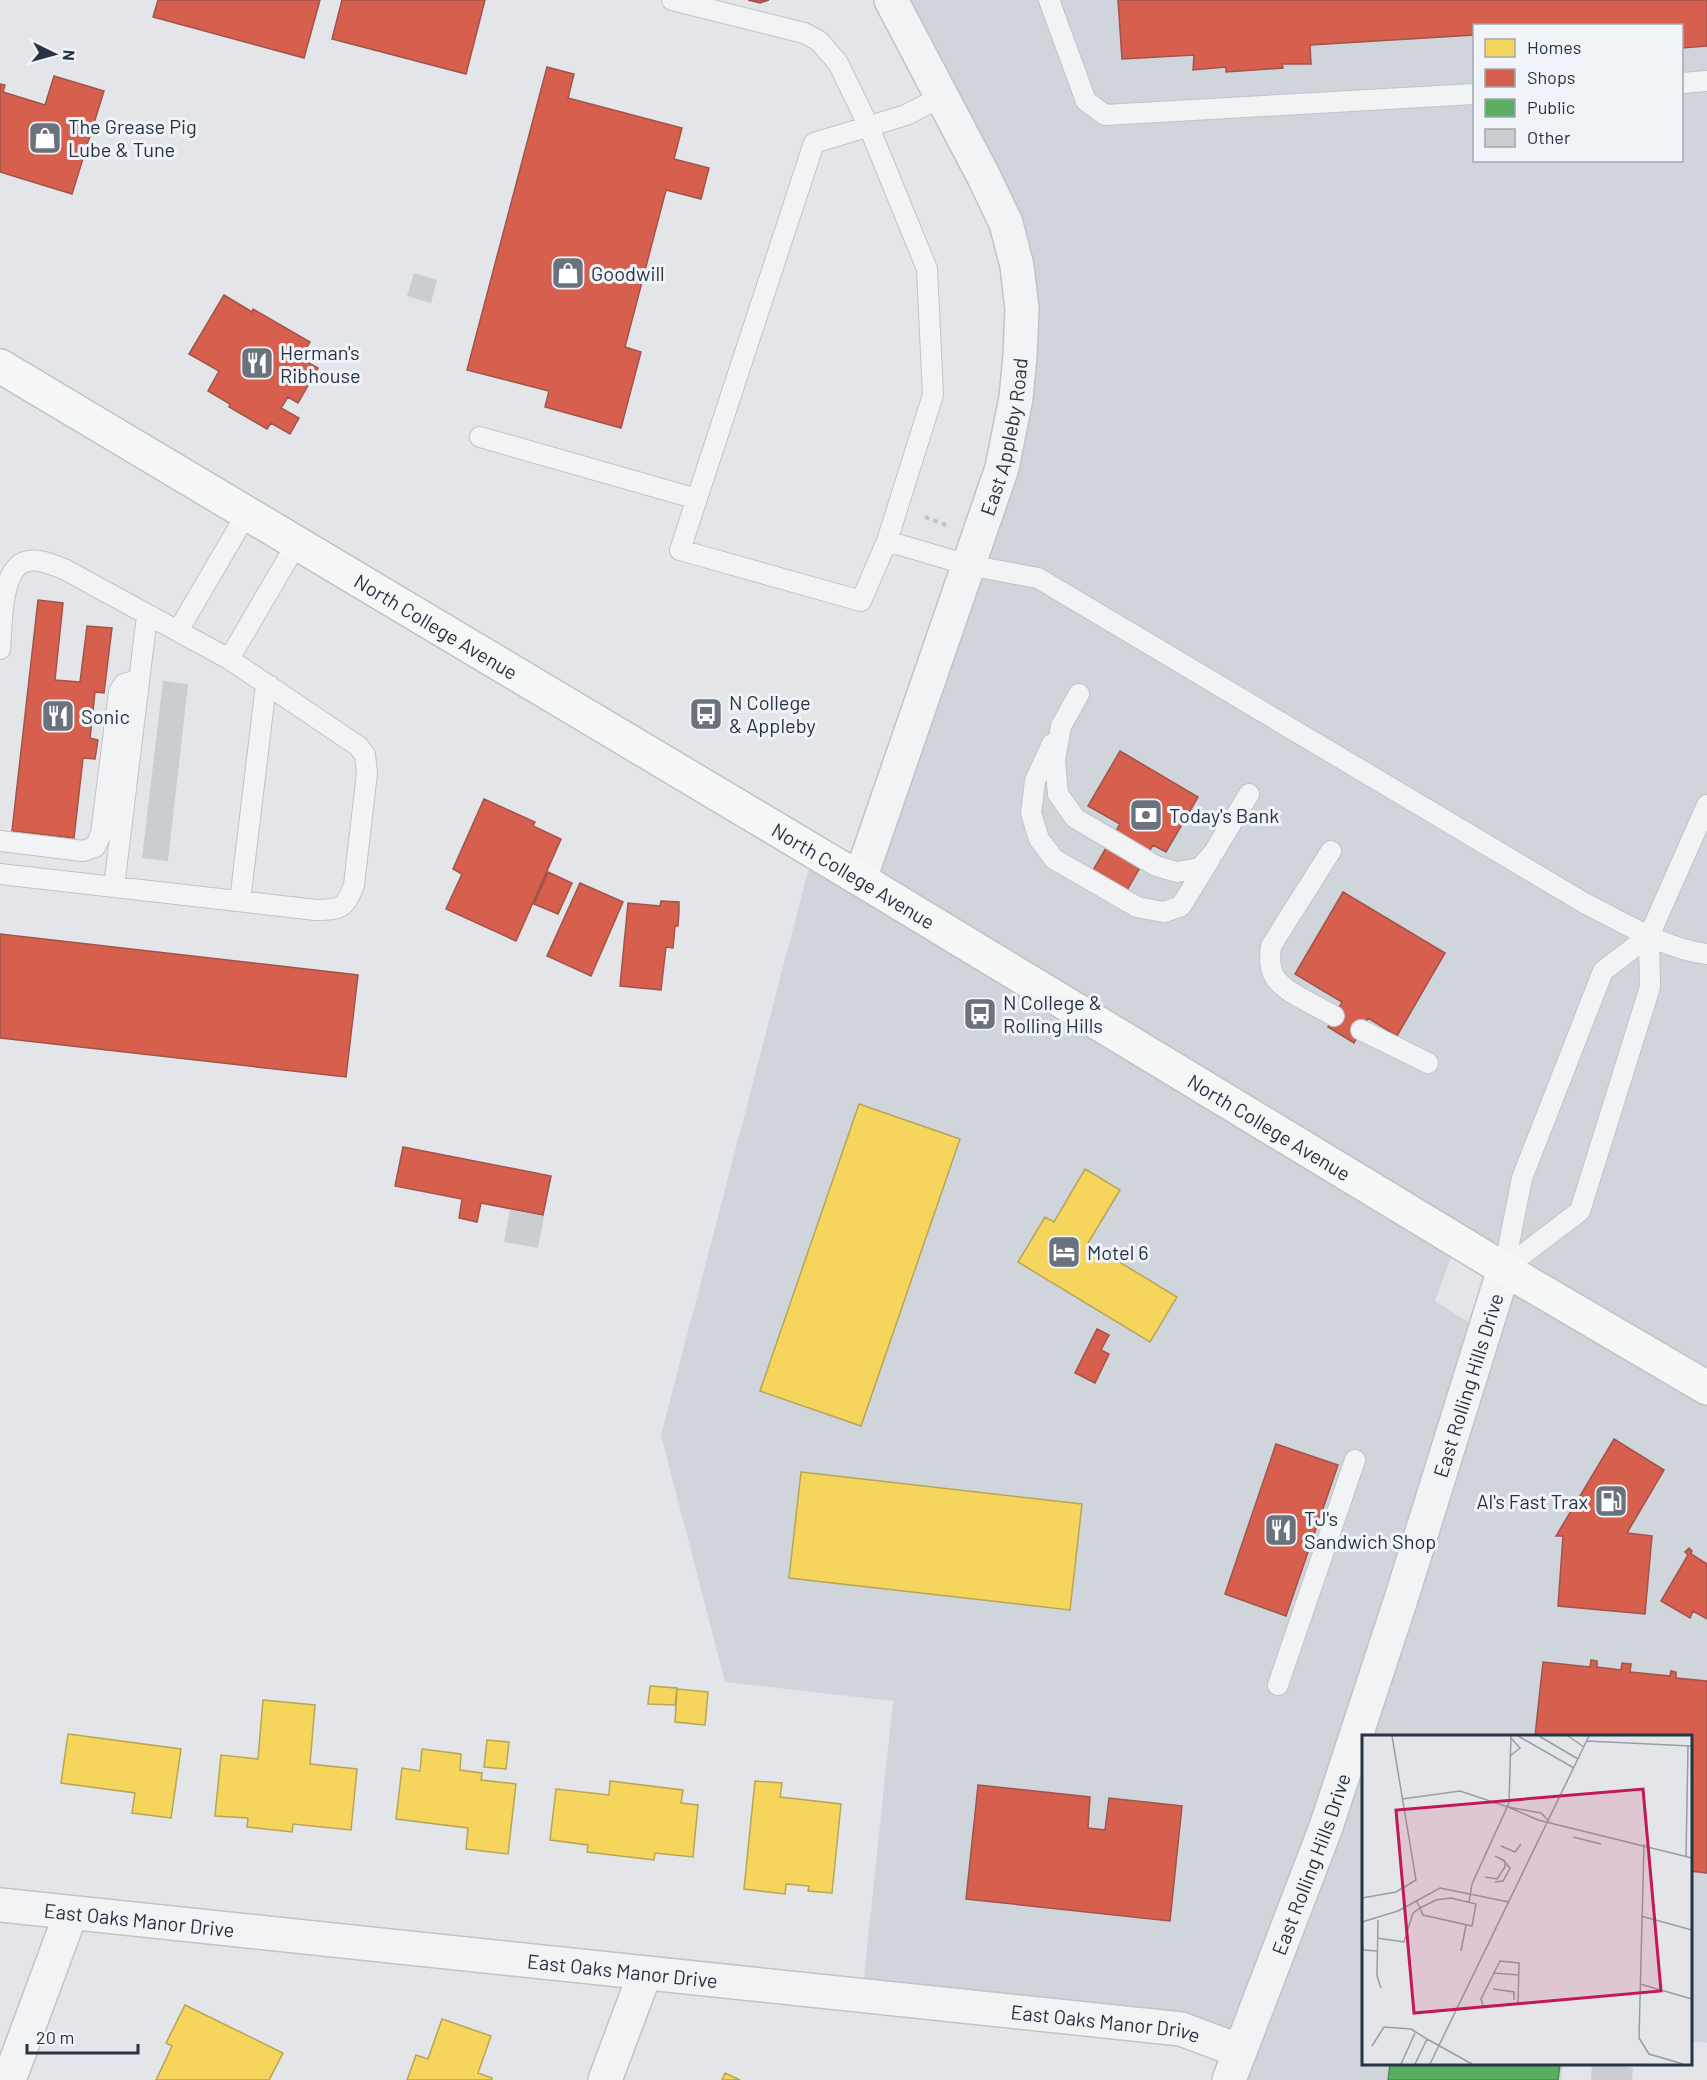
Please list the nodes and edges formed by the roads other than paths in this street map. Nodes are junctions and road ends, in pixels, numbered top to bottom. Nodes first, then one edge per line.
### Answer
1 (672, 0) edge
2 (891, 0) edge
3 (1049, 0) edge
4 (1707, 81) edge
5 (1683, 83) edge
6 (1473, 94) edge
7 (941, 97) junction
8 (869, 127) junction
9 (0, 366) edge
10 (480, 437) dead end
11 (697, 499) junction
12 (247, 513) junction
13 (887, 541) junction
14 (297, 543) junction
15 (968, 565) junction
16 (150, 616) junction
17 (178, 631) junction
18 (0, 649) edge
19 (229, 659) junction
20 (139, 680) junction
21 (270, 686) junction
22 (1079, 694) dead end
23 (1061, 726) junction
24 (1249, 794) dead end
25 (1707, 805) edge
26 (0, 841) edge
27 (1331, 851) dead end
28 (1214, 852) junction
29 (0, 874) edge
30 (860, 879) junction
31 (114, 887) junction
32 (240, 902) junction
33 (1649, 936) junction
34 (1707, 954) edge
35 (1334, 1016) dead end
36 (1361, 1030) dead end
37 (1428, 1063) dead end
38 (1504, 1269) junction
39 (1707, 1388) edge
40 (1355, 1460) dead end
41 (1278, 1685) dead end
42 (0, 1905) edge
43 (71, 1913) junction
44 (645, 1972) junction
45 (1234, 2065) edge
46 (9, 2080) edge
47 (605, 2080) edge

1 - 8 lane
2 - 7 street, East Appleby Road
3 - 6 lane
4 - 5 lane
7 - 8 lane
7 - 15 street, East Appleby Road
8 - 11 lane
8 - 13 lane
9 - 12 main road, North College Avenue
10 - 11 lane
11 - 13 lane
12 - 14 main road, North College Avenue
12 - 17 lane
13 - 15 lane
14 - 19 lane
14 - 30 main road, North College Avenue
15 - 30 street, East Appleby Road
15 - 33 lane
16 - 17 lane
16 - 18 lane
16 - 20 lane
17 - 19 lane
19 - 21 lane
20 - 26 lane
20 - 31 lane
21 - 32 lane
21 - 32 lane
22 - 23 lane
23 - 28 lane
23 - 28 lane
24 - 28 lane
25 - 33 lane
27 - 35 lane
29 - 31 lane
30 - 38 main road, North College Avenue
31 - 32 lane
33 - 34 lane
33 - 38 lane
33 - 38 lane
36 - 37 lane
38 - 39 main road, North College Avenue
38 - 45 street, East Rolling Hills Drive
40 - 41 lane
42 - 43 street, East Oaks Manor Drive
43 - 44 street, East Oaks Manor Drive
43 - 46 street
44 - 45 street, East Oaks Manor Drive
44 - 47 street

